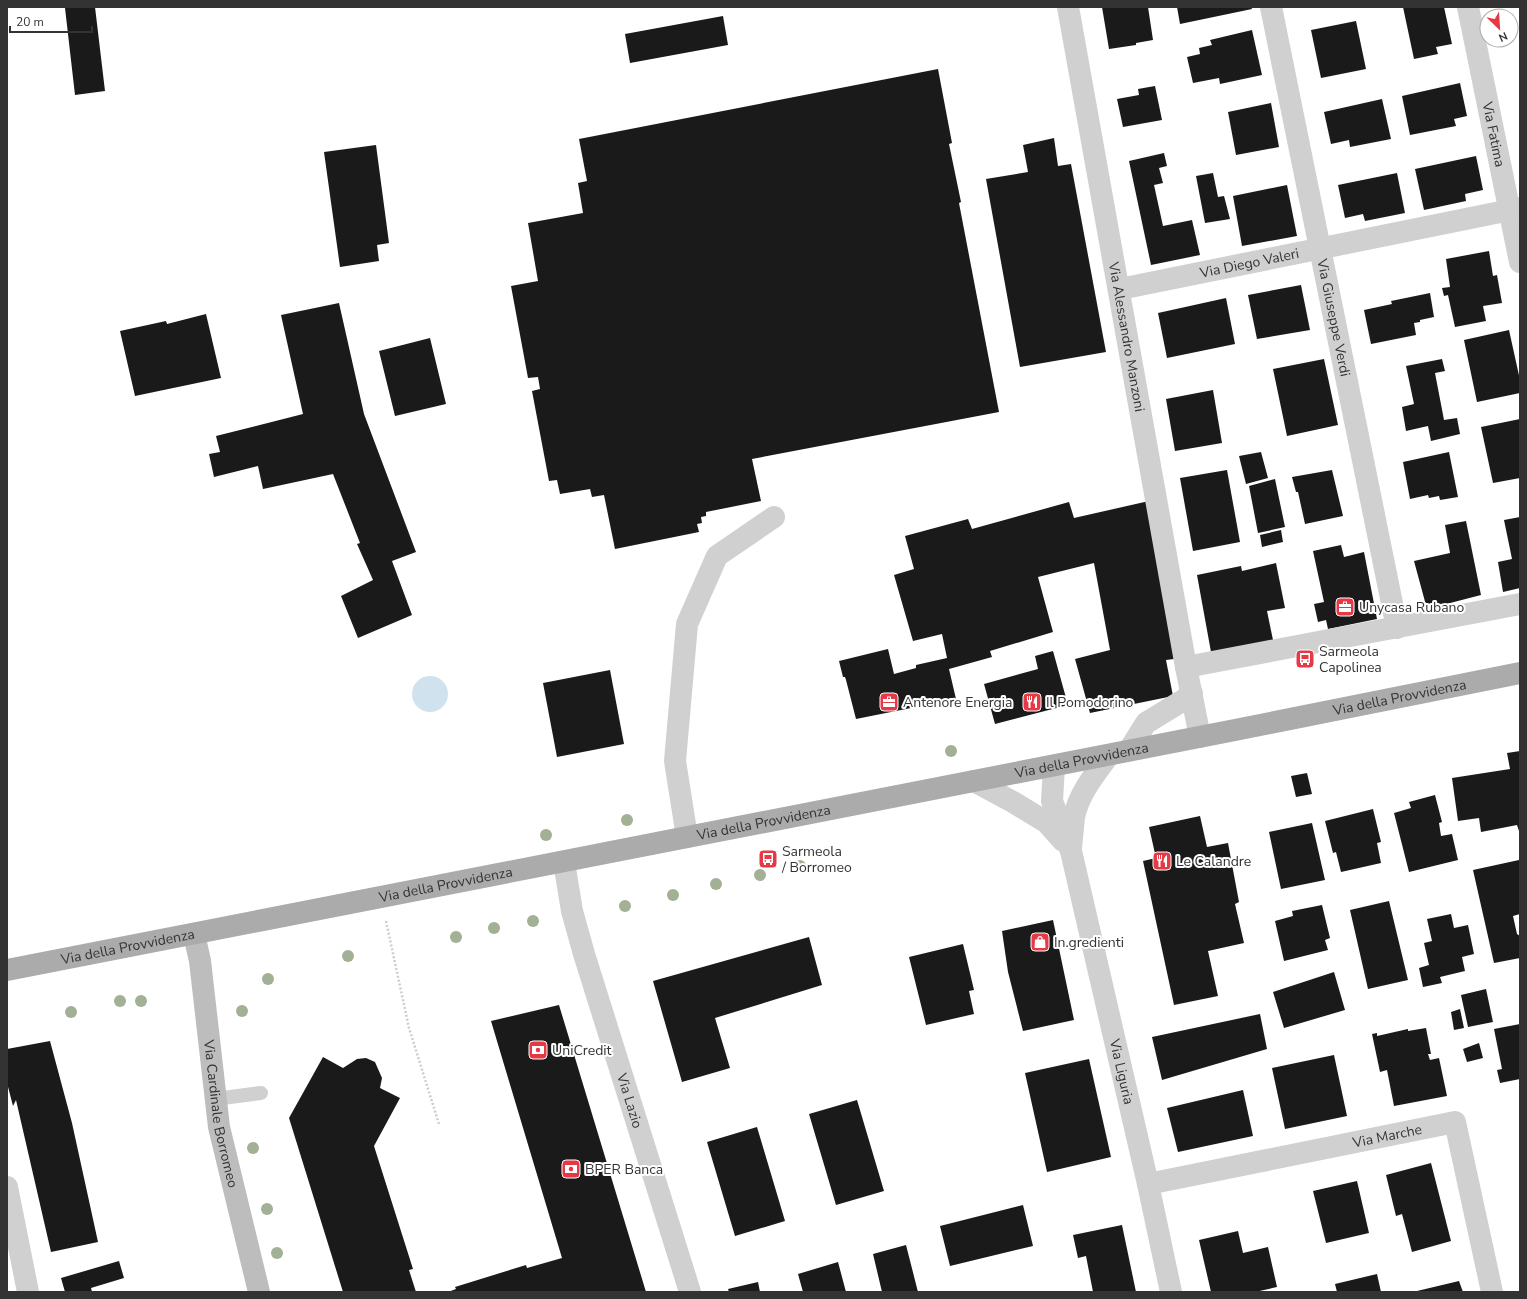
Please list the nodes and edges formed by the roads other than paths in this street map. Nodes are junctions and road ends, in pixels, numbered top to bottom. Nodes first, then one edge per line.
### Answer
1 (1068, 7) edge
2 (1272, 7) edge
3 (1468, 7) edge
4 (1515, 209) edge
5 (1320, 249) junction
6 (1520, 262) edge
7 (1120, 289) junction
8 (774, 517) dead end
9 (1520, 604) edge
10 (1397, 628) junction
11 (1186, 667) junction
12 (1520, 673) edge
13 (1187, 697) junction
14 (1200, 737) junction
15 (1119, 753) junction
16 (1054, 766) junction
17 (974, 781) junction
18 (687, 838) junction
19 (1071, 851) junction
20 (564, 862) junction
21 (194, 934) junction
22 (7, 970) edge
23 (261, 1093) dead end
24 (215, 1099) junction
25 (1148, 1184) junction
26 (7, 1187) edge
27 (27, 1291) edge
28 (259, 1292) edge
29 (690, 1292) edge
30 (1171, 1292) edge
31 (1492, 1292) edge

1 - 7 street, Via Alessandro Manzoni
2 - 5 street, Via Giuseppe Verdi
3 - 4 street, Via Fatima
4 - 5 street, Via Diego Valeri
4 - 6 street, Via Fatima
5 - 7 street, Via Diego Valeri
5 - 10 street, Via Giuseppe Verdi
7 - 11 street, Via Alessandro Manzoni
8 - 18 street
9 - 10 street
10 - 11 street
11 - 13 street, Via Alessandro Manzoni
12 - 14 main road, Via della Provvidenza
13 - 14 street, Via Alessandro Manzoni
13 - 15 street
14 - 15 main road, Via della Provvidenza
15 - 16 main road, Via della Provvidenza
15 - 19 street, Via Liguria
16 - 17 main road, Via della Provvidenza
16 - 19 street, Via Liguria
17 - 18 main road, Via della Provvidenza
17 - 19 street, Via Liguria
18 - 20 main road, Via della Provvidenza
19 - 25 street, Via Liguria
20 - 21 main road, Via della Provvidenza
20 - 29 street, Via Lazio
21 - 22 main road, Via della Provvidenza
21 - 24 street, Via Cardinale Borromeo
23 - 24 lane
24 - 28 street, Via Cardinale Borromeo
25 - 30 street, Via Liguria
25 - 31 street, Via Marche
26 - 27 street

